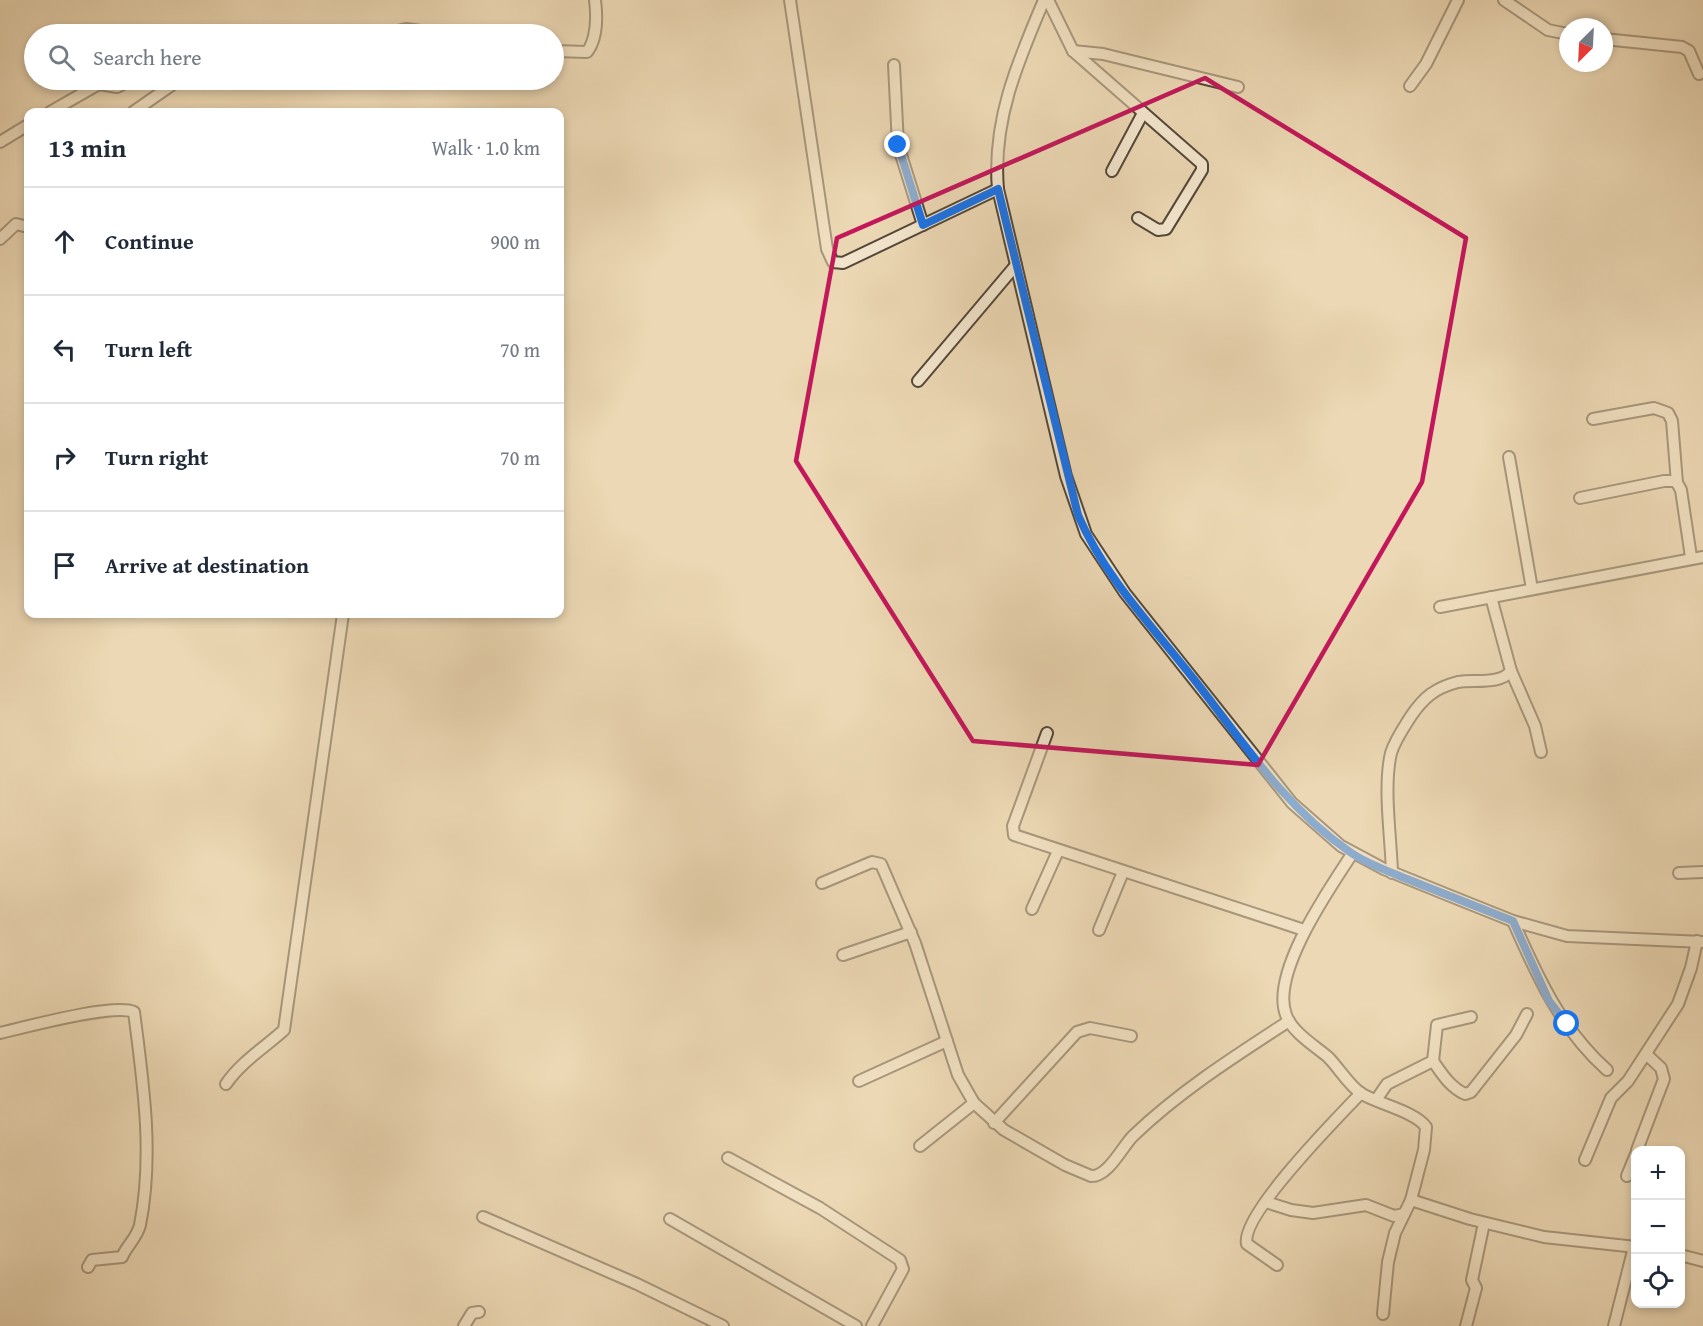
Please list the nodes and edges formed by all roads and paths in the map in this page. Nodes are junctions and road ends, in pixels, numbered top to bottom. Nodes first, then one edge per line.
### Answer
1 (595, 0) edge
2 (790, 0) edge
3 (1046, 0) edge
4 (1458, 0) edge
5 (1504, 0) edge
6 (1559, 32) edge
7 (1613, 40) edge
8 (564, 51) edge
9 (1072, 51) junction
10 (894, 65) dead end
11 (1699, 74) dead end
12 (1410, 86) dead end
13 (1238, 87) dead end
14 (88, 90) edge
15 (165, 90) edge
16 (57, 108) edge
17 (139, 108) edge
18 (1143, 113) junction
19 (24, 127) edge
20 (0, 142) edge
21 (1112, 171) dead end
22 (998, 189) junction
23 (1138, 218) dead end
24 (923, 225) junction
25 (24, 226) edge
26 (0, 239) edge
27 (1016, 265) junction
28 (918, 381) dead end
29 (1593, 419) dead end
30 (1509, 457) dead end
31 (1677, 483) junction
32 (1580, 498) dead end
33 (1691, 557) junction
34 (1703, 557) edge
35 (1532, 589) junction
36 (1491, 597) junction
37 (1440, 607) dead end
38 (343, 618) edge
39 (1511, 671) junction
40 (1047, 733) dead end
41 (1541, 752) dead end
42 (1058, 851) junction
43 (1352, 854) junction
44 (1123, 872) junction
45 (1703, 872) edge
46 (1392, 873) junction
47 (1679, 873) dead end
48 (822, 883) dead end
49 (1032, 909) dead end
50 (1513, 921) junction
51 (1099, 930) dead end
52 (1304, 930) junction
53 (911, 932) junction
54 (1701, 939) edge
55 (843, 955) dead end
56 (1527, 1014) dead end
57 (1471, 1017) dead end
58 (1289, 1021) junction
59 (0, 1033) edge
60 (1131, 1036) dead end
61 (947, 1041) junction
62 (1646, 1054) junction
63 (1433, 1061) junction
64 (1607, 1070) dead end
65 (859, 1081) dead end
66 (226, 1084) dead end
67 (1361, 1093) junction
68 (1376, 1100) junction
69 (974, 1103) junction
70 (994, 1123) junction
71 (920, 1146) dead end
72 (1638, 1146) edge
73 (728, 1158) dead end
74 (1585, 1160) dead end
75 (1631, 1165) edge
76 (1627, 1176) dead end
77 (1411, 1200) junction
78 (1266, 1202) junction
79 (1404, 1214) junction
80 (483, 1217) dead end
81 (670, 1220) dead end
82 (1484, 1223) junction
83 (1631, 1247) edge
84 (1633, 1254) edge
85 (1685, 1256) edge
86 (1703, 1261) edge
87 (1277, 1264) dead end
88 (88, 1268) dead end
89 (479, 1312) dead end
90 (1383, 1314) dead end
91 (464, 1326) edge
92 (723, 1326) edge
93 (856, 1326) edge
94 (872, 1326) edge
95 (1466, 1326) edge
96 (1614, 1326) edge

1 - 8 street
2 - 24 street
3 - 9 street
3 - 22 street
4 - 12 street
5 - 6 street
7 - 11 street
9 - 13 street
9 - 18 street
10 - 24 street
14 - 16 street
15 - 17 street
18 - 21 street
18 - 23 street
19 - 20 street
22 - 24 street
22 - 27 street
25 - 26 street
27 - 28 street
27 - 43 street
29 - 31 street
30 - 35 street
31 - 32 street
31 - 33 street
33 - 34 street
33 - 35 street
35 - 36 street
36 - 37 street
36 - 39 street
38 - 66 street
39 - 41 street
39 - 46 street
40 - 42 street
42 - 44 street
42 - 49 street
43 - 46 street
43 - 52 street
44 - 51 street
44 - 52 street
45 - 47 street
46 - 50 street
48 - 53 street
50 - 54 street
50 - 64 street
52 - 58 street
53 - 55 street
53 - 61 street
54 - 62 street
56 - 63 street
57 - 63 street
58 - 67 street
58 - 70 street
59 - 88 street
60 - 70 street
61 - 65 street
61 - 69 street
62 - 72 street
62 - 74 street
63 - 68 street
67 - 68 street
67 - 78 street
68 - 77 street
69 - 70 street
69 - 71 street
73 - 94 street
75 - 76 street
77 - 79 street
77 - 82 street
78 - 79 street
78 - 87 street
79 - 90 street
80 - 92 street
81 - 93 street
82 - 83 street
82 - 95 street
84 - 96 street
85 - 86 street
89 - 91 street

